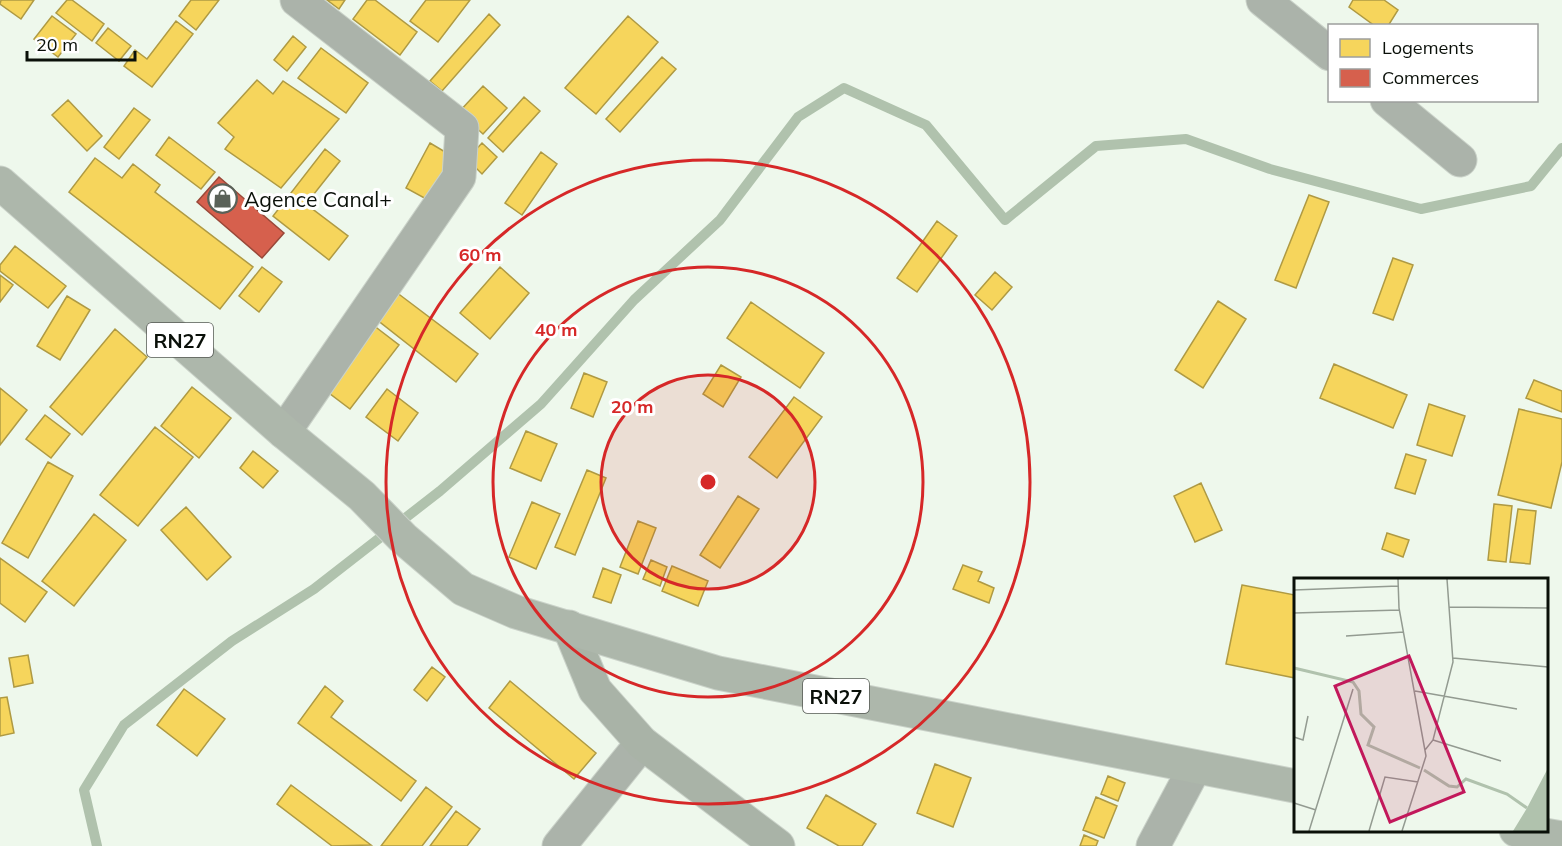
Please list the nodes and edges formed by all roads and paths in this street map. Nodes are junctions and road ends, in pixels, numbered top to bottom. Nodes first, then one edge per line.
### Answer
1 (297, 0) edge
2 (1263, 0) edge
3 (1328, 53) edge
4 (1389, 102) edge
5 (1461, 160) dead end
6 (0, 183) edge
7 (284, 432) junction
8 (569, 627) junction
9 (642, 743) junction
10 (1195, 767) junction
11 (1294, 786) edge
12 (1522, 831) edge
13 (1562, 838) edge
14 (558, 846) edge
15 (778, 846) edge
16 (1153, 846) edge

1 - 7 street
2 - 3 street
4 - 5 street
6 - 7 main road, RN27
7 - 8 main road, RN27
8 - 9 street
8 - 10 main road, RN27
9 - 14 street
9 - 15 street
10 - 11 main road, RN27
10 - 16 street
12 - 13 main road

